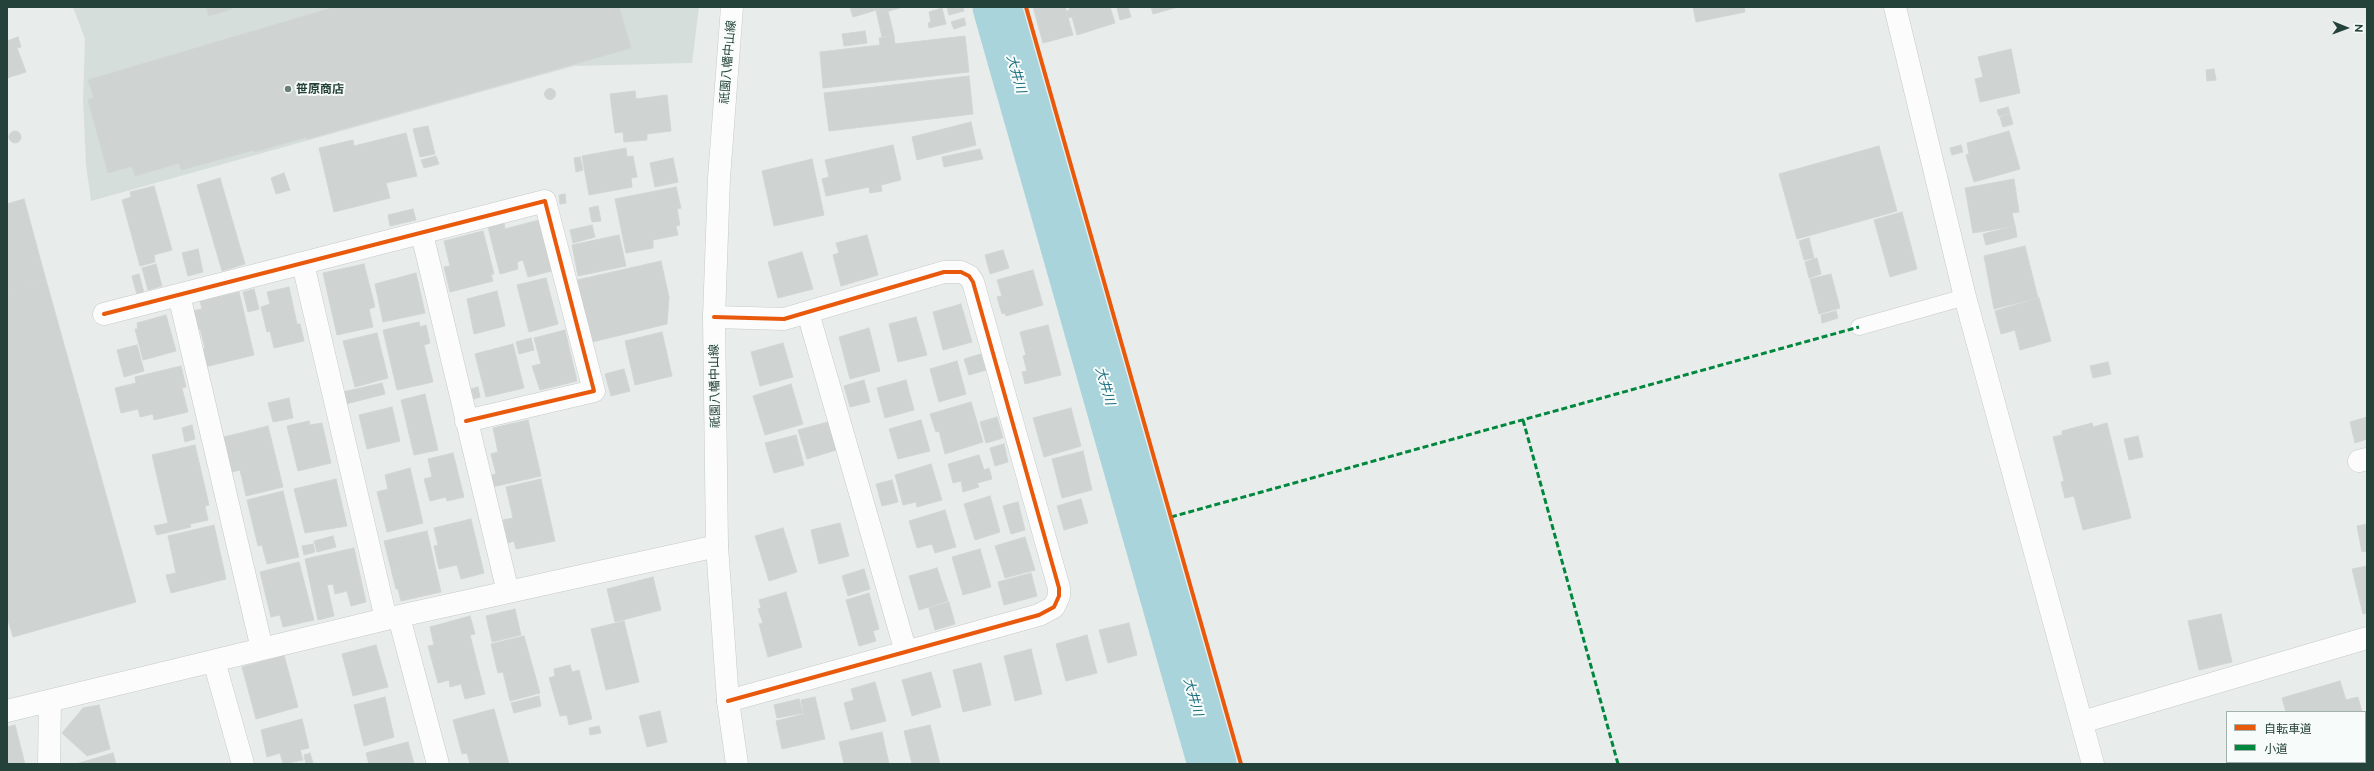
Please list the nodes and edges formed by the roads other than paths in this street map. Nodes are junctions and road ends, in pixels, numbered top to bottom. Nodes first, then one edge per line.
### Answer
1 (732, 7) edge
2 (1895, 7) edge
3 (422, 234) junction
4 (303, 264) junction
5 (179, 295) junction
6 (1965, 298) junction
7 (808, 313) junction
8 (104, 314) dead end
9 (714, 317) junction
10 (1859, 327) dead end
11 (466, 420) junction
12 (717, 546) junction
13 (508, 592) junction
14 (392, 618) junction
15 (2367, 638) edge
16 (262, 649) junction
17 (906, 652) junction
18 (214, 661) junction
19 (50, 701) junction
20 (728, 701) junction
21 (7, 711) edge
22 (2082, 722) junction
23 (49, 764) edge
24 (243, 764) edge
25 (438, 764) edge
26 (737, 764) edge
27 (2093, 764) edge

1 - 9 street, 祇園八幡中山線
2 - 6 street
3 - 4 street
3 - 11 street
3 - 11 street
4 - 5 street
4 - 14 street
5 - 8 street
5 - 16 street
6 - 10 lane
6 - 22 street
7 - 9 street
7 - 17 street
7 - 17 street
9 - 12 street, 祇園八幡中山線
11 - 13 street
12 - 13 street
12 - 20 street, 祇園八幡中山線
13 - 14 street
14 - 16 street
14 - 25 street
15 - 22 street
16 - 18 street
17 - 20 street
18 - 19 street
18 - 24 street
19 - 21 street
19 - 23 street
20 - 26 street, 祇園八幡中山線
22 - 27 street

